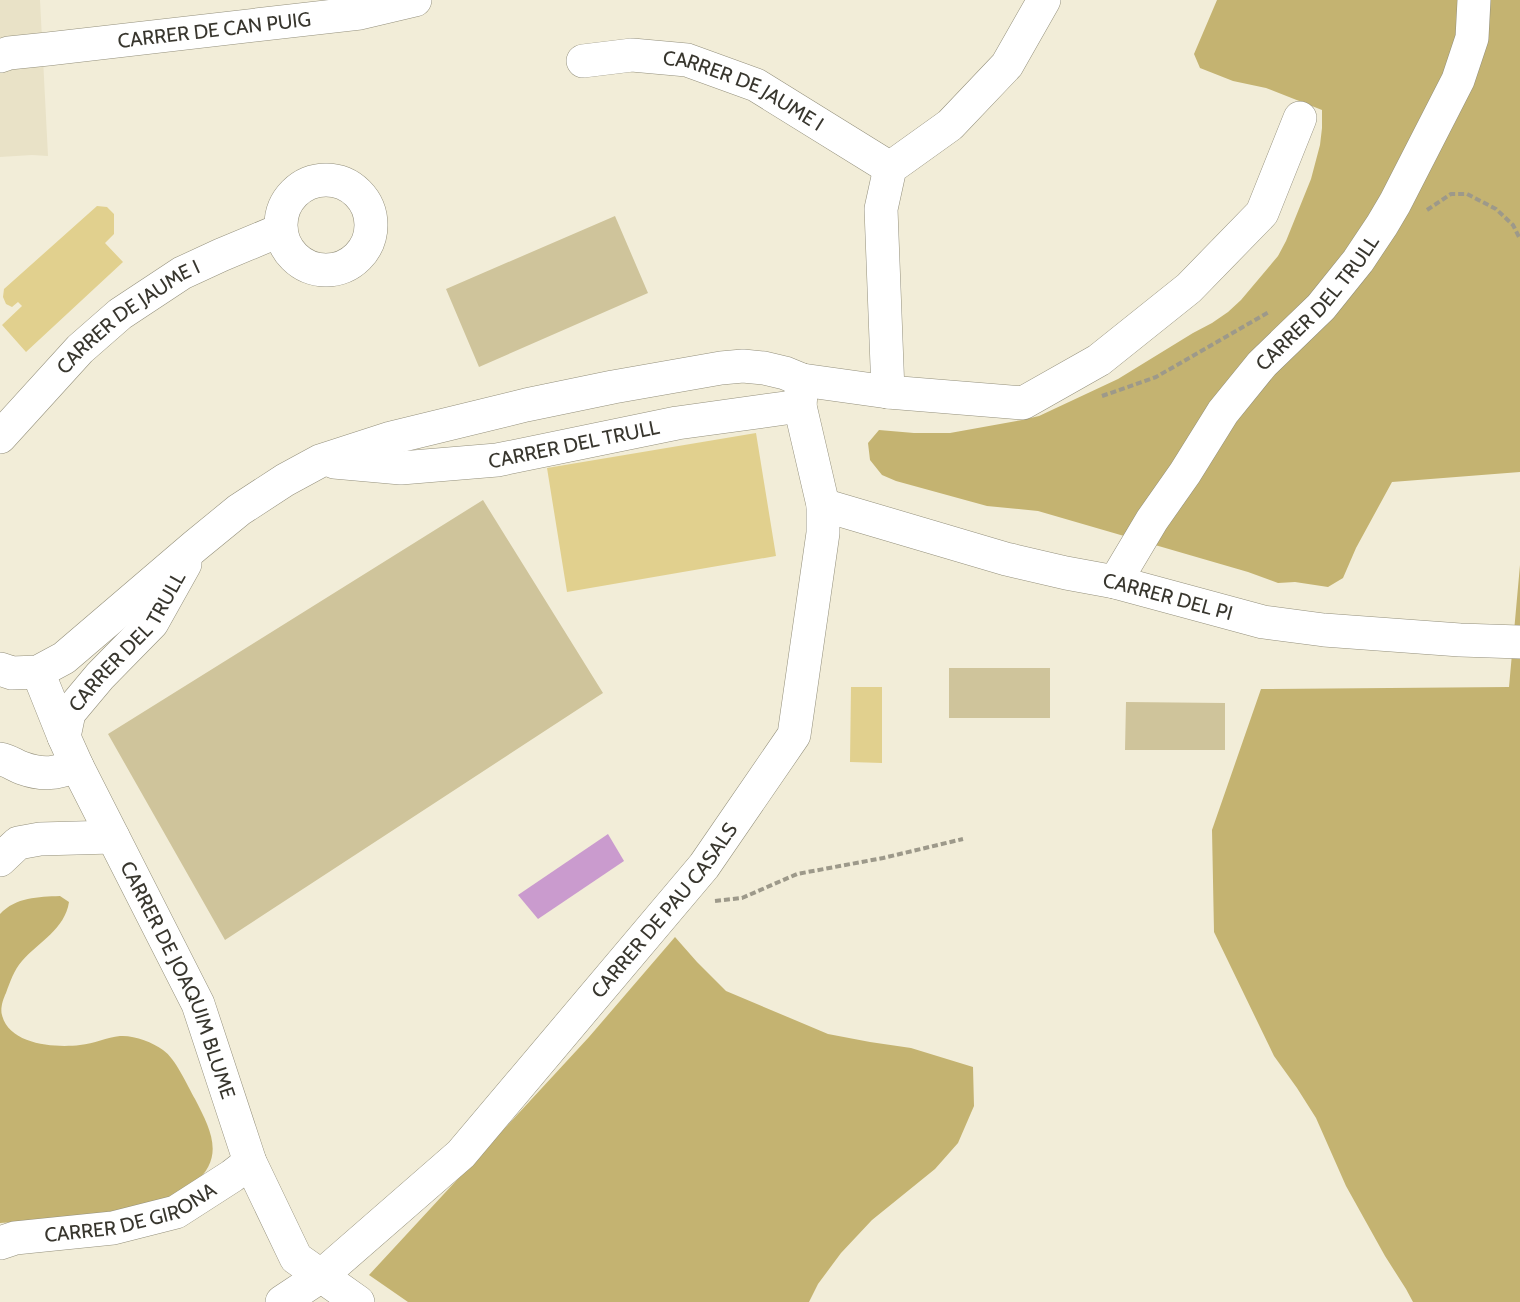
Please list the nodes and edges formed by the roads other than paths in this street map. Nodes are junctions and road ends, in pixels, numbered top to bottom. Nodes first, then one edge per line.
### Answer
1 (415, 0) edge
2 (1044, 0) edge
3 (1474, 0) edge
4 (0, 56) edge
5 (583, 61) dead end
6 (1300, 118) dead end
7 (890, 168) junction
8 (281, 230) dead end
9 (888, 392) junction
10 (801, 393) junction
11 (0, 436) edge
12 (320, 461) junction
13 (823, 505) junction
14 (195, 546) junction
15 (1115, 582) junction
16 (1520, 642) edge
17 (0, 669) edge
18 (38, 672) junction
19 (64, 737) junction
20 (0, 759) edge
21 (77, 766) junction
22 (113, 837) junction
23 (0, 861) edge
24 (250, 1162) junction
25 (0, 1243) edge
26 (321, 1276) junction
27 (282, 1302) edge
28 (358, 1302) edge

1 - 4 street, CARRER DE CAN PUIG
2 - 7 street
3 - 15 street, CARRER DEL TRULL
5 - 7 street, CARRER DE JAUME I
6 - 9 street, CARRER DEL TRULL
7 - 9 street
8 - 11 street, CARRER DE JAUME I
9 - 10 street, CARRER DEL TRULL
10 - 12 street, CARRER DEL TRULL
10 - 12 street, CARRER DEL TRULL
10 - 13 street, CARRER DE PAU CASALS
12 - 14 street, CARRER DEL TRULL
13 - 15 street, CARRER DEL PI
13 - 26 street, CARRER DE PAU CASALS
14 - 18 street, CARRER DEL TRULL
14 - 19 street, CARRER DEL TRULL
15 - 16 street, CARRER DEL PI
17 - 18 street
18 - 19 street, CARRER DE JOAQUIM BLUME
19 - 21 street, CARRER DE JOAQUIM BLUME
20 - 21 street
21 - 22 street, CARRER DE JOAQUIM BLUME
22 - 23 street
22 - 24 street, CARRER DE JOAQUIM BLUME
24 - 25 street, CARRER DE GIRONA
24 - 26 street, CARRER DE JOAQUIM BLUME
26 - 27 street, CARRER DE PAU CASALS
26 - 28 street, CARRER DE JOAQUIM BLUME

